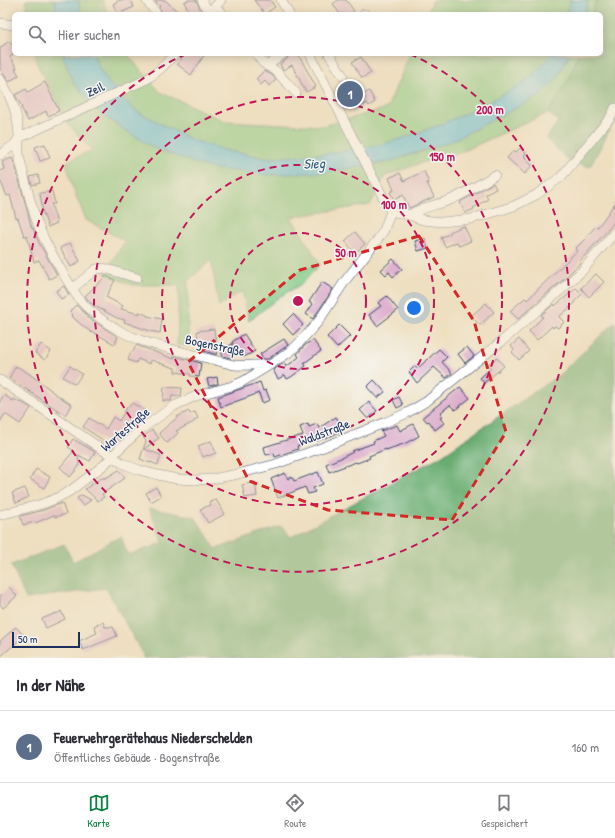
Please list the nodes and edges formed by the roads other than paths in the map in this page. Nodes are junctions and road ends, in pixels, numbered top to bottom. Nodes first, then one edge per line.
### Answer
1 (146, 0) edge
2 (202, 0) edge
3 (281, 0) edge
4 (214, 8) edge
5 (155, 12) edge
6 (288, 12) edge
7 (0, 23) edge
8 (12, 25) edge
9 (173, 56) edge
10 (258, 56) edge
11 (280, 56) edge
12 (311, 56) edge
13 (330, 56) edge
14 (267, 66) junction
15 (343, 76) dead end
16 (0, 79) edge
17 (296, 93) dead end
18 (615, 108) edge
19 (19, 138) junction
20 (0, 155) edge
21 (495, 175) dead end
22 (391, 211) junction
23 (409, 215) junction
24 (615, 232) edge
25 (137, 278) dead end
26 (72, 289) junction
27 (270, 365) junction
28 (0, 380) edge
29 (112, 456) junction
30 (0, 515) edge

1 - 5 street
2 - 4 street
3 - 6 street
7 - 8 street
9 - 19 street, Zeil
10 - 14 street
11 - 14 street
12 - 22 street
13 - 15 street
14 - 17 street
16 - 19 street, Bogenstraße
18 - 23 street
19 - 20 street, Zeil
19 - 26 street, Bogenstraße
21 - 23 street
22 - 23 street
22 - 27 street
24 - 29 street, Waldstraße
25 - 26 street
26 - 27 street, Bogenstraße
27 - 29 street, Wartestraße
28 - 29 street, Waldstraße
29 - 30 street, Wartestraße

